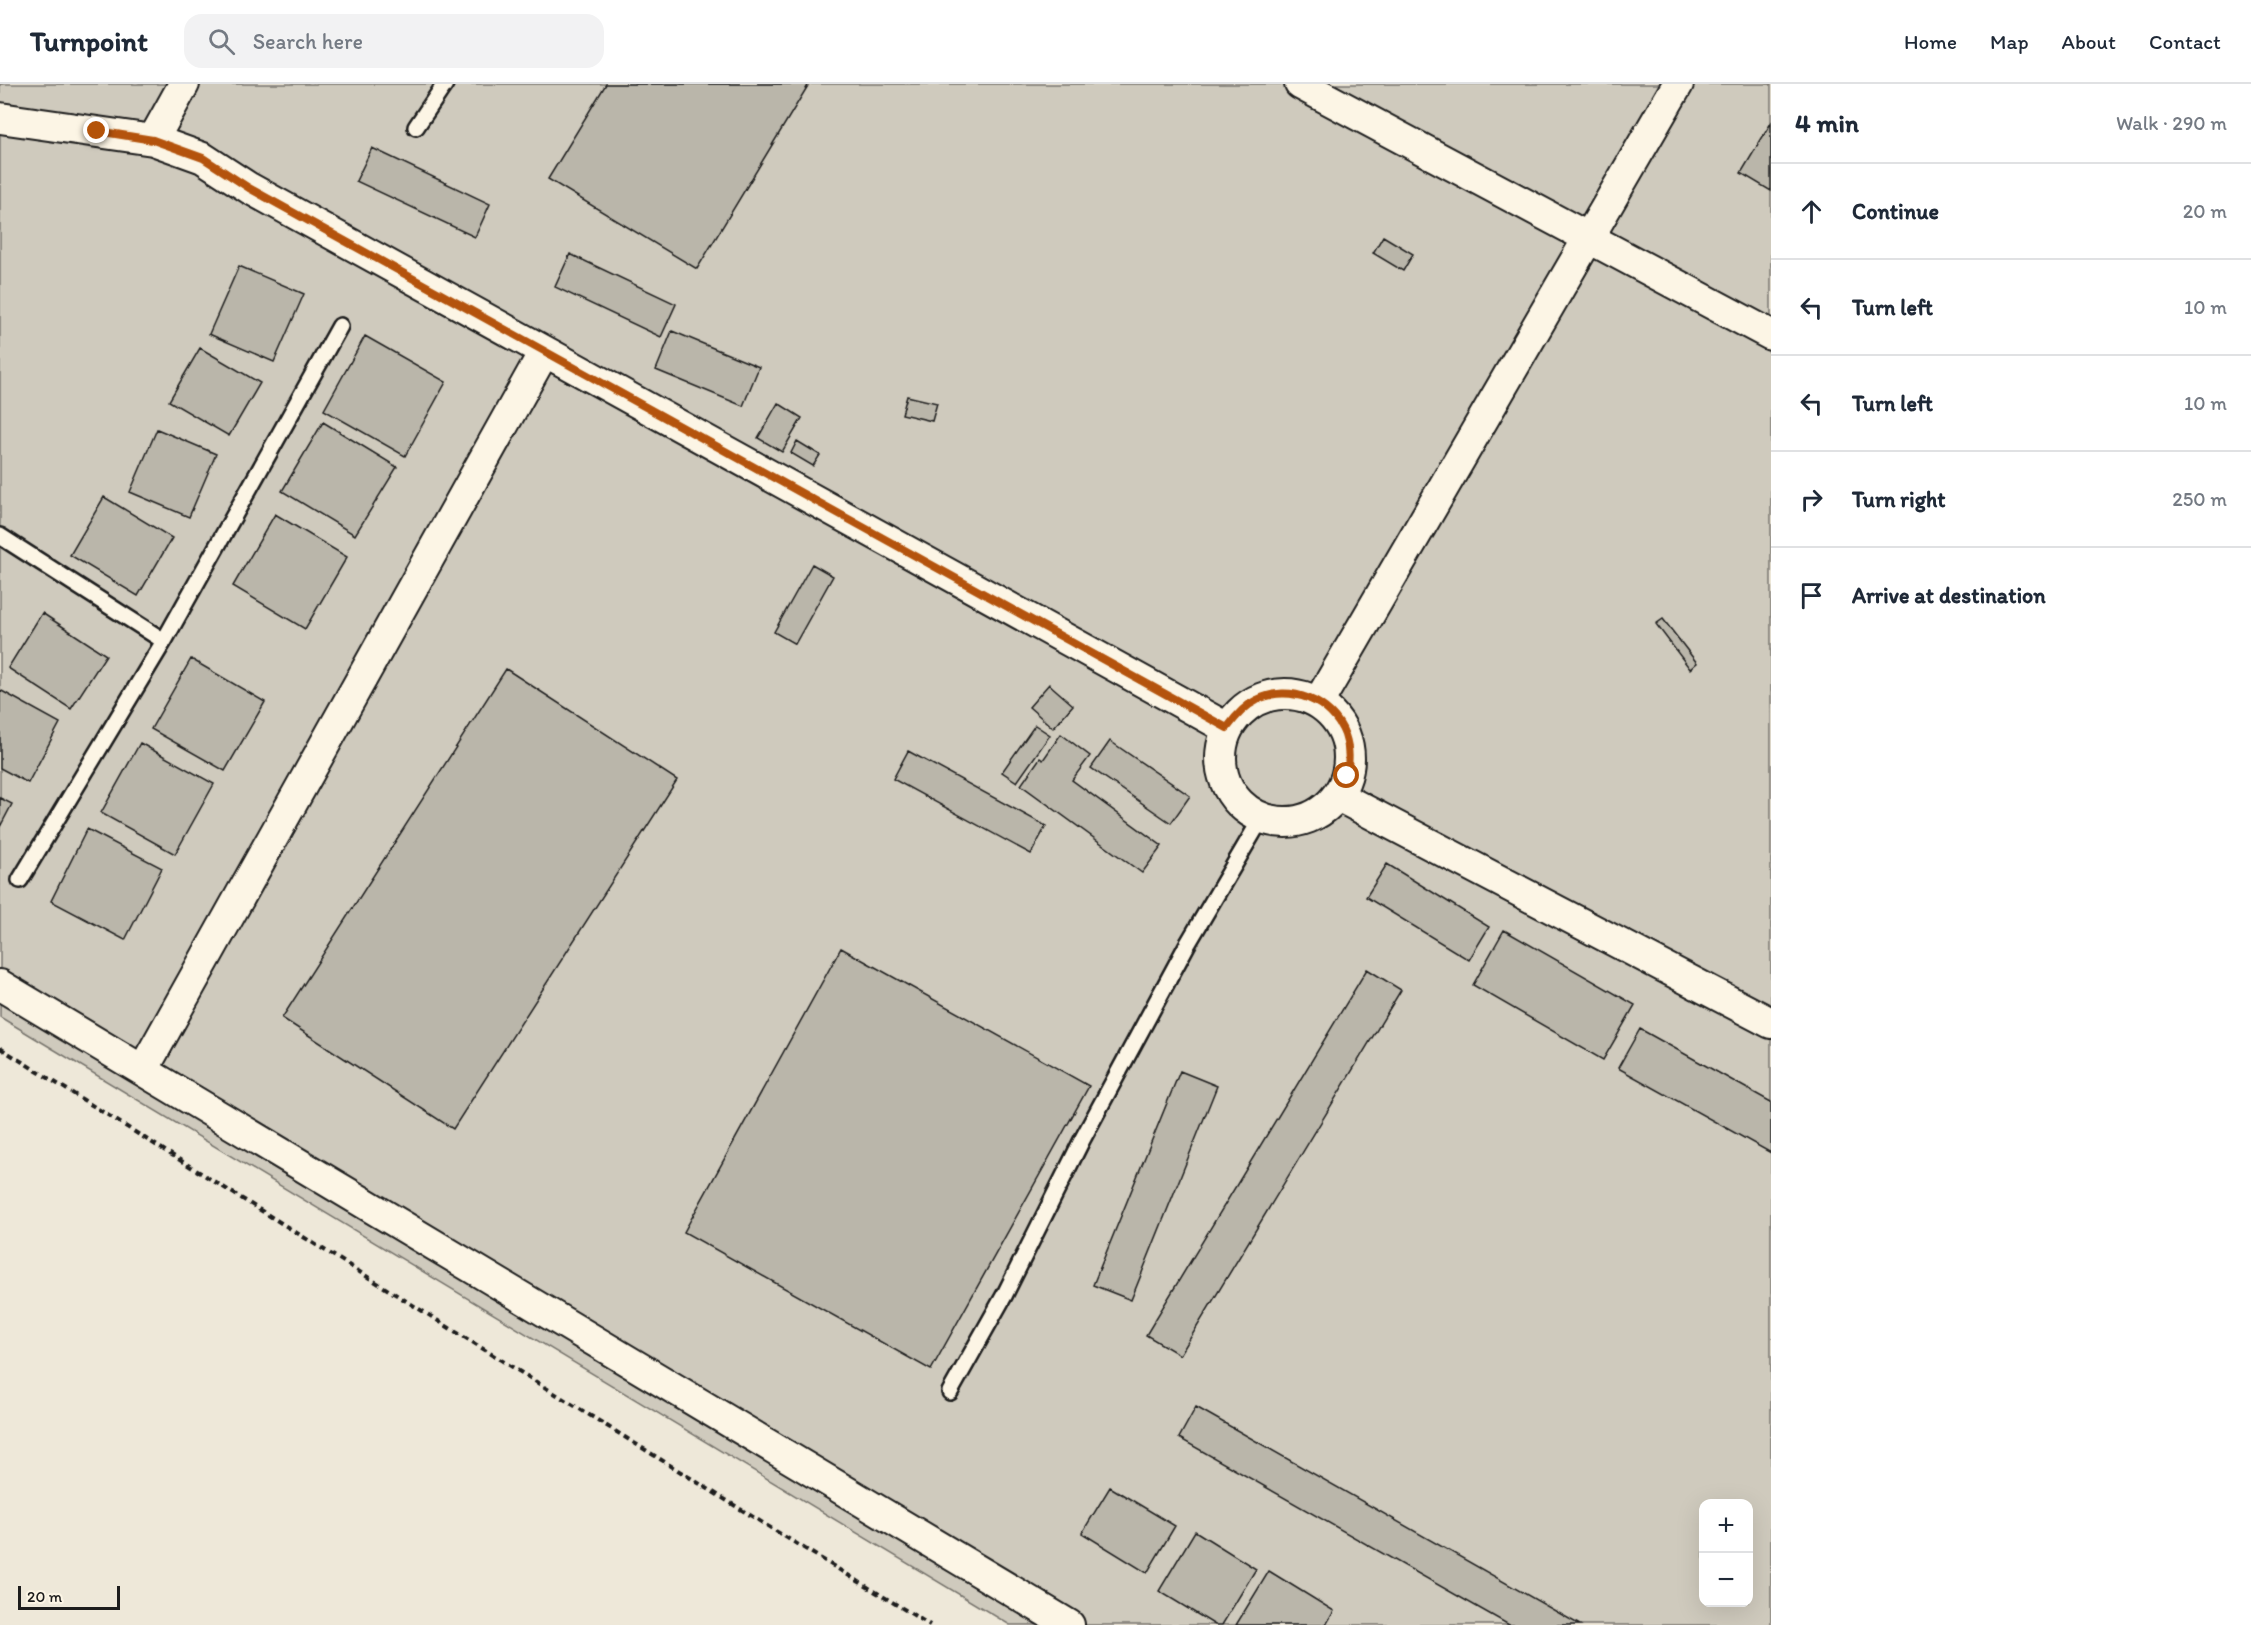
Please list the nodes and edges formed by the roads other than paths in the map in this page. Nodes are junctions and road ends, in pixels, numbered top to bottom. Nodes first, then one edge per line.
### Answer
1 (184, 84) edge
2 (445, 84) edge
3 (1300, 84) edge
4 (1678, 84) edge
5 (0, 118) edge
6 (416, 127) dead end
7 (153, 140) junction
8 (1588, 237) junction
9 (340, 326) dead end
10 (1771, 335) edge
11 (544, 352) junction
12 (0, 536) edge
13 (164, 641) junction
14 (1318, 703) junction
15 (1227, 728) junction
16 (1338, 796) junction
17 (1261, 819) junction
18 (20, 880) dead end
19 (0, 985) edge
20 (1771, 1023) edge
21 (143, 1070) junction
22 (950, 1392) dead end
23 (1069, 1625) edge

1 - 7 street
2 - 6 lane
3 - 8 street
4 - 8 street
5 - 7 street
7 - 11 street
8 - 10 street
8 - 14 street
9 - 13 lane
11 - 15 street
11 - 21 street
12 - 13 lane
13 - 18 lane
14 - 15 street
14 - 16 street
15 - 17 street
16 - 17 street
16 - 20 street
17 - 22 lane
19 - 21 street
21 - 23 street

